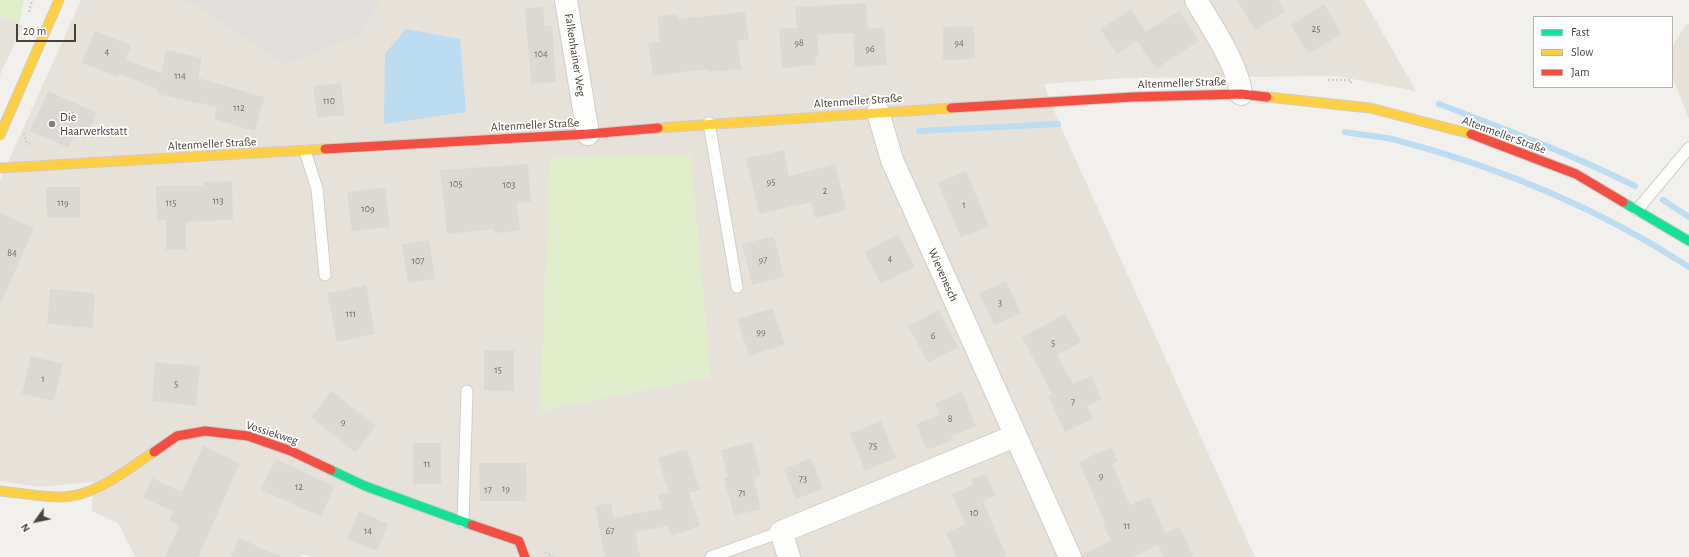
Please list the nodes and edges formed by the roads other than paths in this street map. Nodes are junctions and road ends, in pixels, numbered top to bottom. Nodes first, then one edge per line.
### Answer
1 (59, 0) edge
2 (566, 0) edge
3 (1196, 0) edge
4 (1241, 94) junction
5 (878, 112) junction
6 (710, 122) junction
7 (588, 134) junction
8 (0, 135) edge
9 (1689, 148) edge
10 (305, 151) junction
11 (0, 168) edge
12 (1637, 210) junction
13 (1689, 241) edge
14 (325, 275) dead end
15 (737, 287) dead end
16 (467, 391) dead end
17 (1015, 436) junction
18 (0, 491) edge
19 (463, 522) junction
20 (780, 532) junction
21 (525, 557) edge
22 (711, 557) edge
23 (789, 557) edge
24 (1070, 557) edge

1 - 8 street
2 - 7 street, Falkenhainer Weg
3 - 4 street
4 - 5 street, Altenmeller Straße
4 - 12 street, Altenmeller Straße
5 - 6 street, Altenmeller Straße
5 - 17 street, Wievenesch
6 - 7 street, Altenmeller Straße
6 - 15 lane
7 - 10 street, Altenmeller Straße
9 - 12 lane
10 - 11 street, Altenmeller Straße
10 - 14 lane
12 - 13 street, Altenmeller Straße
16 - 19 lane
17 - 20 street
17 - 24 street, Wievenesch
18 - 19 street, Vossiekweg
19 - 21 street, Vossiekweg
20 - 22 lane
20 - 23 street

